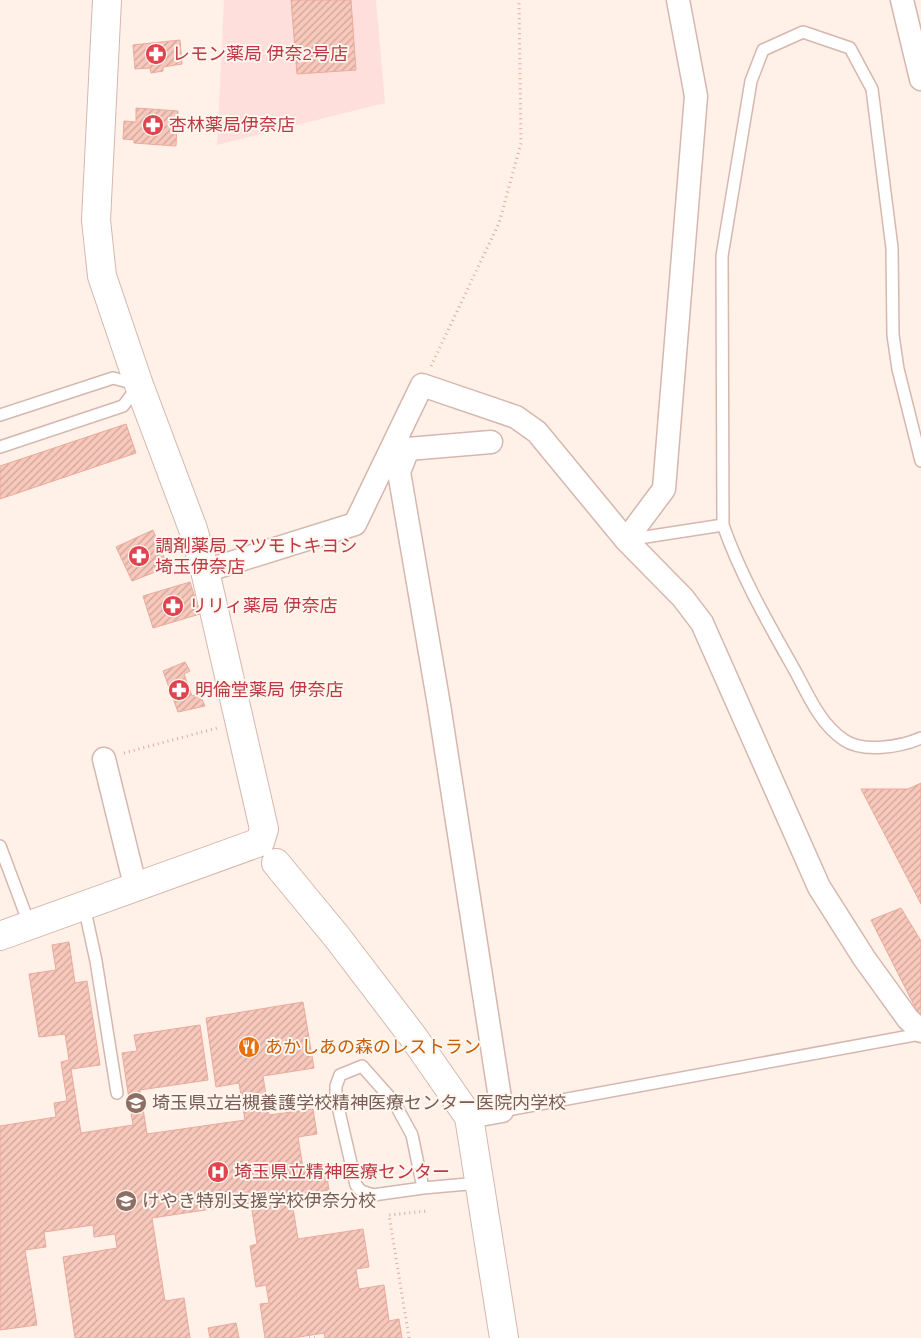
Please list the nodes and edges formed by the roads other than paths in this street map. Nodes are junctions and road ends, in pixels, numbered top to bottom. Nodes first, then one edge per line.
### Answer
1 (107, 0) edge
2 (678, 0) edge
3 (902, 0) edge
4 (921, 80) edge
5 (139, 384) junction
6 (0, 415) edge
7 (490, 442) dead end
8 (0, 447) edge
9 (921, 461) edge
10 (723, 525) junction
11 (626, 540) junction
12 (205, 571) junction
13 (921, 738) edge
14 (104, 759) road end
15 (0, 846) edge
16 (276, 863) dead end
17 (136, 888) junction
18 (84, 906) junction
19 (30, 926) junction
20 (0, 936) edge
21 (921, 1032) edge
22 (117, 1093) dead end
23 (502, 1111) junction
24 (468, 1117) junction
25 (479, 1183) junction
26 (423, 1188) junction
27 (504, 1338) edge

1 - 5 street
2 - 11 street
3 - 4 street
5 - 6 lane
5 - 8 lane
5 - 12 street
7 - 23 street
9 - 10 lane
10 - 11 lane
10 - 13 lane
11 - 12 street
11 - 21 street
12 - 17 street
14 - 17 street
15 - 19 lane
16 - 24 street
17 - 18 street
18 - 19 street
18 - 22 lane
19 - 20 street
21 - 23 lane
23 - 24 street
24 - 25 street
25 - 26 lane
25 - 27 street
26 - 26 lane

